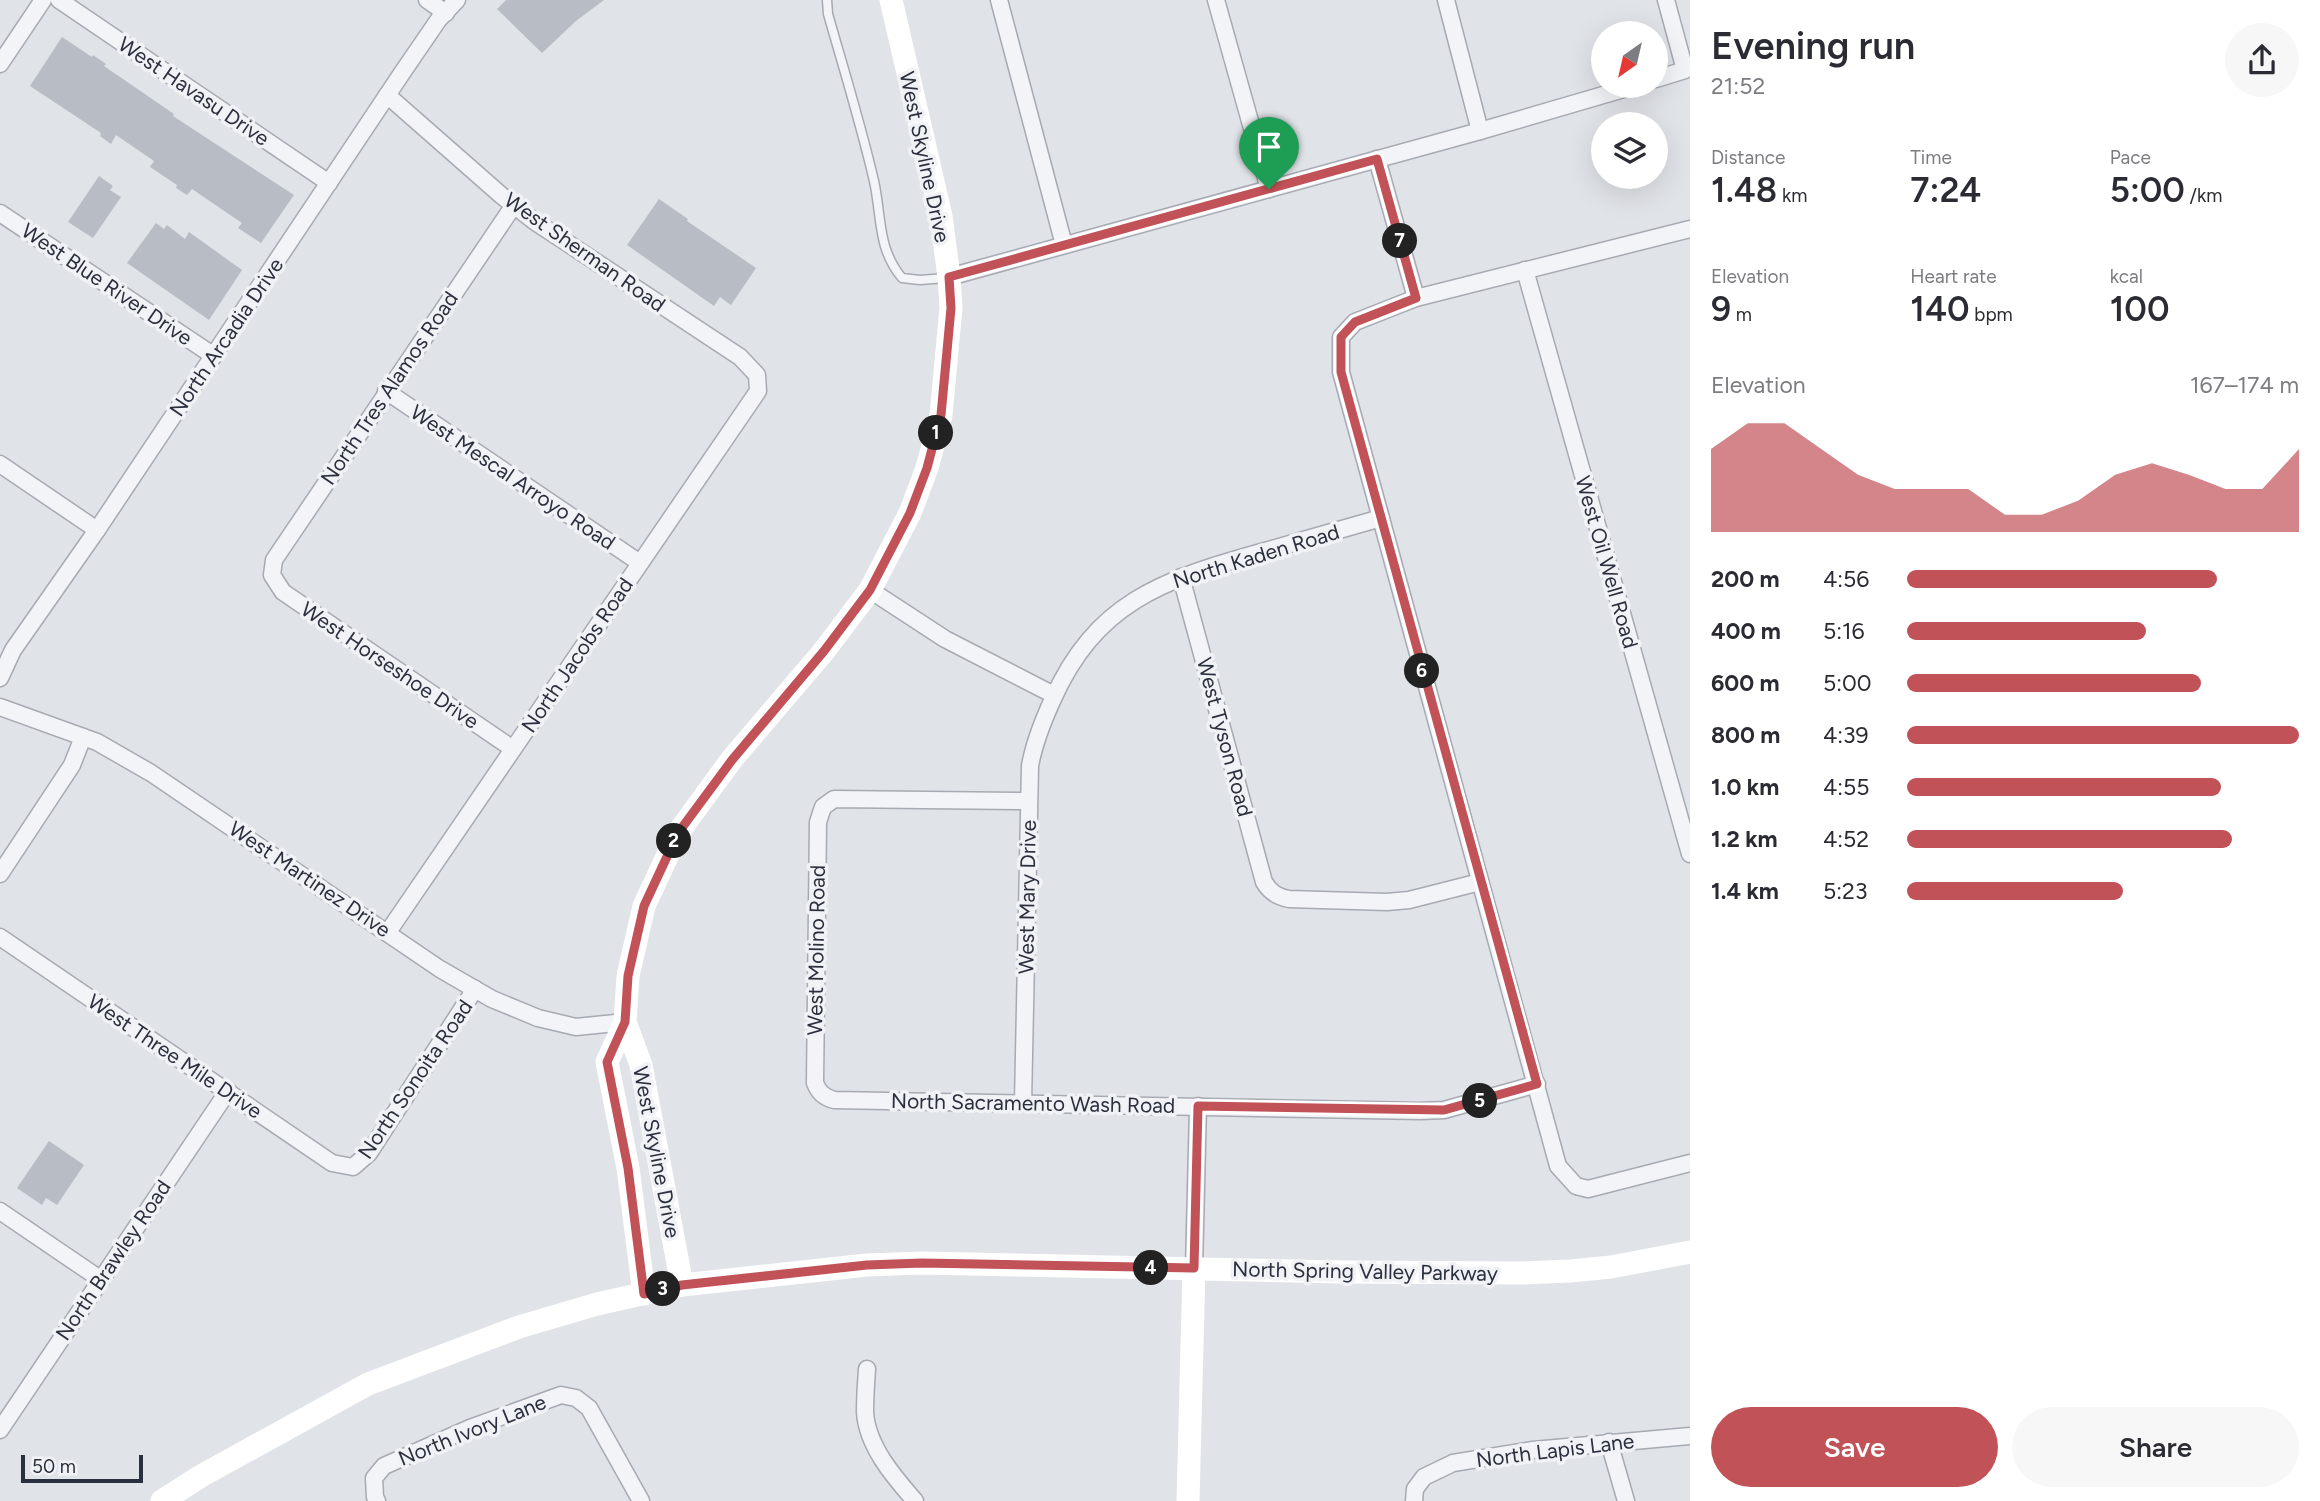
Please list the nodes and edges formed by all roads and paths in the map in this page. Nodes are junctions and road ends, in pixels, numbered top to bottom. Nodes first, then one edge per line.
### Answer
1 (43, 0) edge
2 (60, 0) edge
3 (427, 0) edge
4 (457, 0) edge
5 (827, 0) edge
6 (891, 0) edge
7 (999, 0) edge
8 (1216, 0) edge
9 (1446, 0) edge
10 (1666, 0) edge
11 (446, 13) junction
12 (0, 64) edge
13 (1668, 75) edge
14 (387, 95) junction
15 (1592, 98) edge
16 (1480, 131) junction
17 (1377, 159) junction
18 (329, 183) junction
19 (1269, 189) junction
20 (514, 205) junction
21 (0, 213) edge
22 (1690, 229) edge
23 (1064, 245) junction
24 (1525, 270) junction
25 (949, 277) junction
26 (1416, 298) junction
27 (214, 356) junction
28 (757, 375) joint
29 (386, 391) junction
30 (0, 464) edge
31 (1381, 518) junction
32 (97, 530) junction
33 (640, 563) junction
34 (272, 575) joint
35 (1181, 577) junction
36 (870, 590) junction
37 (0, 678) edge
38 (1054, 695) junction
39 (0, 708) edge
40 (83, 737) junction
41 (513, 749) junction
42 (1028, 801) junction
43 (1690, 854) edge
44 (0, 874) edge
45 (1480, 882) junction
46 (388, 932) junction
47 (0, 937) edge
48 (475, 989) junction
49 (625, 1022) junction
50 (1537, 1084) junction
51 (228, 1091) junction
52 (820, 1093) joint
53 (1023, 1103) junction
54 (1198, 1106) junction
55 (1690, 1163) edge
56 (353, 1167) joint
57 (0, 1210) edge
58 (1689, 1256) edge
59 (1194, 1268) junction
60 (100, 1279) junction
61 (682, 1285) junction
62 (644, 1294) junction
63 (867, 1369) dead end
64 (0, 1430) edge
65 (1690, 1436) edge
66 (1609, 1442) junction
67 (162, 1501) edge
68 (377, 1501) edge
69 (641, 1501) edge
70 (915, 1501) edge
71 (1188, 1501) edge
72 (1414, 1501) edge
73 (1626, 1501) edge

1 - 12 street
2 - 18 street, West Havasu Drive
3 - 11 street
4 - 11 street, North Arcadia Drive
5 - 25 lane
6 - 25 street, West Skyline Drive
7 - 23 street
8 - 19 street
9 - 16 street
10 - 13 street
11 - 14 street, North Arcadia Drive
14 - 18 street, North Arcadia Drive
14 - 20 street, West Sherman Road
15 - 16 street
16 - 17 street
17 - 19 street
17 - 26 street
18 - 27 street, North Arcadia Drive
19 - 23 street
20 - 28 street, West Sherman Road
20 - 29 street, North Tres Alamos Road
21 - 27 street, West Blue River Drive
22 - 24 street
23 - 25 street
24 - 26 street
24 - 43 street, West Oil Well Road
25 - 36 street, West Skyline Drive
26 - 31 street
27 - 32 street, North Arcadia Drive
28 - 33 street, North Jacobs Road
29 - 33 street, West Mescal Arroyo Road
29 - 34 street, North Tres Alamos Road
30 - 32 street
31 - 35 street, North Kaden Road
31 - 45 street
32 - 37 street, North Arcadia Drive
33 - 41 street, North Jacobs Road
34 - 41 street, West Horseshoe Drive
35 - 38 street, North Kaden Road
35 - 45 street, West Tyson Road
36 - 38 street
36 - 49 street, West Skyline Drive
38 - 42 street, West Mary Drive
39 - 40 street, West Martinez Drive
40 - 44 street
40 - 46 street, West Martinez Drive
41 - 46 street, North Jacobs Road
42 - 52 street, West Molino Road
42 - 53 street, West Mary Drive
45 - 50 street
46 - 48 street, West Martinez Drive
47 - 51 street, West Three Mile Drive
48 - 49 street, West Martinez Drive
48 - 56 street, North Sonoita Road
49 - 61 street, West Skyline Drive
49 - 62 street, West Skyline Drive
50 - 54 street, North Sacramento Wash Road
50 - 55 street
51 - 56 street, West Three Mile Drive
51 - 60 street, North Brawley Road
52 - 53 street, North Sacramento Wash Road
53 - 54 street, North Sacramento Wash Road
54 - 59 street
57 - 60 street
58 - 59 street, North Spring Valley Parkway
59 - 61 street, North Spring Valley Parkway
59 - 71 street
60 - 64 street, North Brawley Road
61 - 62 street, North Spring Valley Parkway
62 - 67 street, North Spring Valley Parkway
63 - 70 street
65 - 66 street, North Lapis Lane
66 - 72 street, North Lapis Lane
66 - 73 street
68 - 69 street, North Ivory Lane

